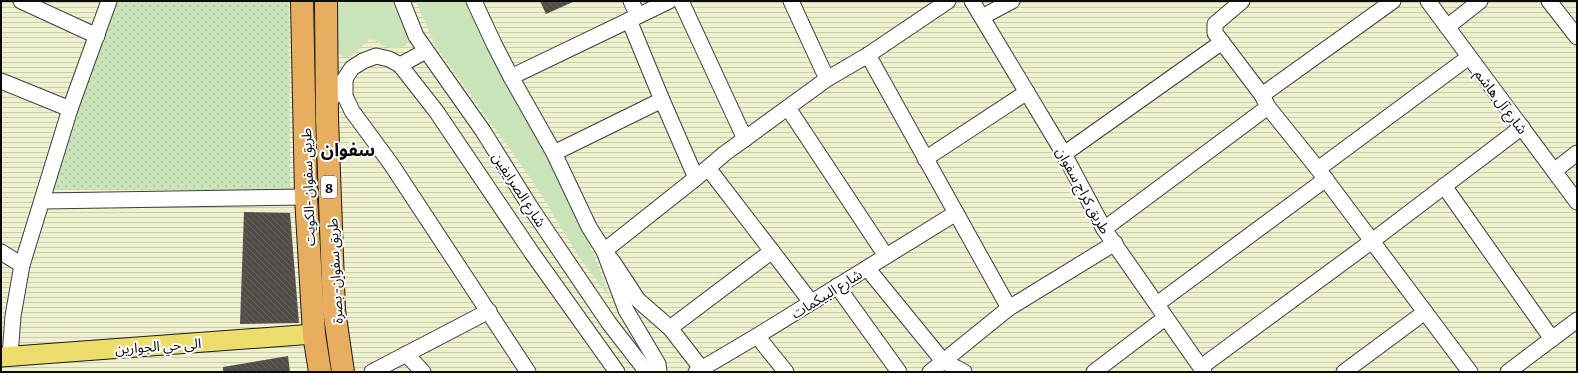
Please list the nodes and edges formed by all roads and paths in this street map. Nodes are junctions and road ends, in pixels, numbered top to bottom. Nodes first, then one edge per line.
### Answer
1 (21, 1) edge
2 (109, 1) edge
3 (302, 1) edge
4 (326, 1) edge
5 (402, 1) edge
6 (474, 1) edge
7 (631, 1) edge
8 (669, 1) edge
9 (681, 1) edge
10 (791, 1) edge
11 (948, 1) edge
12 (972, 1) edge
13 (1012, 1) edge
14 (1242, 1) edge
15 (1393, 1) edge
16 (1428, 1) edge
17 (1480, 1) edge
18 (1549, 1) edge
19 (982, 17) junction
20 (634, 18) junction
21 (1447, 27) junction
22 (97, 36) junction
23 (1577, 37) edge
24 (1222, 42) junction
25 (426, 51) junction
26 (868, 55) junction
27 (1469, 57) junction
28 (405, 70) junction
29 (511, 78) junction
30 (827, 79) junction
31 (345, 80) junction
32 (1, 81) edge
33 (1027, 92) junction
34 (662, 100) junction
35 (1265, 101) junction
36 (788, 108) junction
37 (70, 109) junction
38 (304, 118) junction
39 (327, 123) junction
40 (1522, 128) junction
41 (745, 139) junction
42 (305, 140) junction
43 (554, 153) junction
44 (1577, 153) edge
45 (1064, 154) junction
46 (925, 158) junction
47 (708, 168) junction
48 (1554, 171) junction
49 (1322, 174) junction
50 (696, 178) junction
51 (1444, 186) junction
52 (306, 197) junction
53 (42, 201) junction
54 (1577, 202) edge
55 (956, 213) junction
56 (1104, 229) junction
57 (1372, 241) junction
58 (1114, 243) junction
59 (604, 251) junction
60 (772, 251) junction
61 (1, 252) edge
62 (886, 256) junction
63 (22, 266) junction
64 (867, 268) junction
65 (837, 286) junction
66 (638, 300) junction
67 (811, 302) junction
68 (1157, 304) junction
69 (1009, 308) junction
70 (626, 310) junction
71 (489, 311) junction
72 (1425, 312) junction
73 (1165, 318) junction
74 (1577, 320) edge
75 (609, 323) junction
76 (670, 328) junction
77 (314, 334) junction
78 (757, 336) junction
79 (1552, 339) junction
80 (406, 354) junction
81 (6, 356) edge
82 (943, 361) junction
83 (699, 370) edge
84 (1203, 370) edge
85 (320, 372) edge
86 (343, 372) edge
87 (372, 372) edge
88 (423, 372) edge
89 (528, 372) edge
90 (617, 372) edge
91 (647, 372) edge
92 (659, 372) edge
93 (786, 372) edge
94 (899, 372) edge
95 (930, 372) edge
96 (964, 372) edge
97 (1094, 372) edge
98 (1344, 372) edge
99 (1470, 372) edge
100 (1508, 372) edge

1 - 22 street
2 - 22 street
3 - 38 highway, طريق سفوان -الكويت / 8
4 - 39 highway, طريق سفوان- بصرة / 8
5 - 25 street, شارع الصرايفين
6 - 29 street
7 - 20 street
8 - 20 street
9 - 41 street
10 - 30 street
11 - 26 street
12 - 19 street, طريق كراج سفوان
13 - 19 street
14 - 24 street
15 - 35 street
16 - 21 street, شارع آل هاشم
17 - 21 street
18 - 23 street
19 - 33 street, طريق كراج سفوان
20 - 29 street
20 - 34 street
21 - 27 street, شارع آل هاشم
22 - 37 street
24 - 35 street
24 - 45 street
25 - 28 street
25 - 75 street, شارع الصرايفين
26 - 30 street
26 - 46 street
27 - 40 street, شارع آل هاشم
27 - 49 street
28 - 31 street
28 - 90 street, شارع الصرايفين
29 - 43 street
30 - 36 street
31 - 39 street
31 - 71 street
32 - 37 street
33 - 45 street, طريق كراج سفوان
33 - 46 street
34 - 43 street
34 - 50 street
35 - 49 street
35 - 56 street
36 - 41 street
36 - 62 street
37 - 53 street
38 - 39 highway
38 - 42 highway, طريق سفوان -الكويت / 8
39 - 42 highway
39 - 86 highway, طريق سفوان- بصرة / 8
40 - 48 street, شارع آل هاشم
40 - 51 street
41 - 47 street
42 - 52 highway, طريق سفوان -الكويت / 8
43 - 59 street
44 - 48 street
45 - 56 street, طريق كراج سفوان
46 - 55 street
47 - 50 street
47 - 60 street
48 - 54 street, شارع آل هاشم
49 - 57 street
49 - 68 street
50 - 59 street
51 - 57 street
51 - 79 street
52 - 53 street
52 - 77 highway, طريق سفوان -الكويت / 8
53 - 63 street
55 - 62 street, شارع البيكمات
55 - 69 street
56 - 58 street, طريق كراج سفوان
57 - 72 street
57 - 84 street
58 - 68 street, طريق كراج سفوان
58 - 69 street
59 - 66 street
59 - 70 street
60 - 67 street
60 - 76 street
61 - 63 street
62 - 64 street, شارع البيكمات
63 - 81 street
64 - 65 street, شارع البيكمات
64 - 82 street
65 - 67 street, شارع البيكمات
65 - 94 street
66 - 70 street
66 - 76 street
67 - 78 street, شارع البيكمات
68 - 73 street, طريق كراج سفوان
69 - 82 street
70 - 75 street
70 - 92 street
71 - 80 street
71 - 89 street
72 - 98 street
72 - 99 street
73 - 84 street, طريق كراج سفوان
73 - 97 street
74 - 79 street
75 - 91 street, شارع الصرايفين
76 - 83 street
77 - 81 main road, الى حي الجوارين
77 - 85 highway, طريق سفوان -الكويت / 8
78 - 83 street, شارع البيكمات
78 - 93 street
79 - 100 street
80 - 87 street
80 - 88 street
82 - 95 street
82 - 96 street

